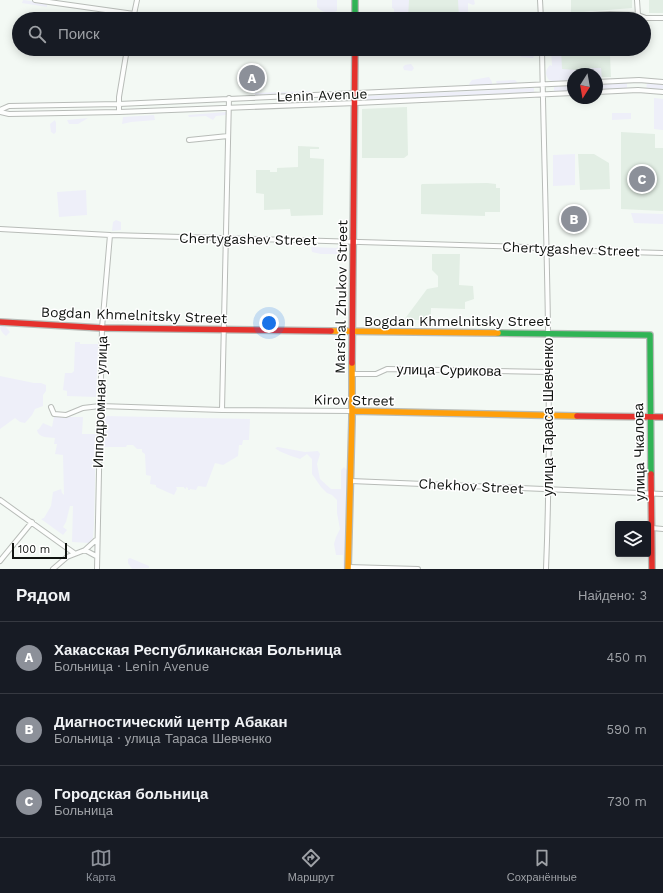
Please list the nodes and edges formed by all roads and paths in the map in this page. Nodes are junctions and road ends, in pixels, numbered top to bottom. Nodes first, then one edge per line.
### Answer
1 (35, 0) edge
2 (137, 0) edge
3 (355, 0) edge
4 (540, 0) edge
5 (637, 0) edge
6 (120, 12) edge
7 (134, 12) edge
8 (355, 12) edge
9 (541, 12) edge
10 (638, 12) edge
11 (651, 18) edge
12 (663, 18) edge
13 (126, 56) edge
14 (355, 56) edge
15 (542, 56) edge
16 (638, 80) junction
17 (603, 82) edge
18 (663, 82) edge
19 (567, 83) edge
20 (542, 84) junction
21 (638, 90) junction
22 (603, 92) edge
23 (663, 92) edge
24 (356, 93) junction
25 (567, 93) edge
26 (543, 94) junction
27 (229, 98) junction
28 (356, 103) junction
29 (119, 104) junction
30 (229, 107) junction
31 (0, 111) edge
32 (120, 112) junction
33 (228, 136) junction
34 (188, 140) dead end
35 (0, 228) edge
36 (110, 236) junction
37 (226, 238) junction
38 (354, 242) junction
39 (546, 249) junction
40 (663, 253) edge
41 (0, 322) edge
42 (102, 328) junction
43 (224, 330) junction
44 (352, 332) junction
45 (547, 333) junction
46 (650, 335) joint
47 (548, 372) junction
48 (352, 374) junction
49 (100, 406) junction
50 (51, 407) dead end
51 (222, 410) junction
52 (352, 411) junction
53 (548, 416) junction
54 (651, 417) junction
55 (663, 417) edge
56 (351, 481) junction
57 (549, 490) junction
58 (652, 494) junction
59 (663, 494) edge
60 (0, 500) edge
61 (32, 522) junction
62 (652, 528) junction
63 (663, 529) edge
64 (96, 540) junction
65 (85, 550) junction
66 (74, 553) junction
67 (96, 556) junction
68 (0, 561) edge
69 (348, 568) edge
70 (53, 569) edge
71 (96, 569) edge
72 (418, 569) edge
73 (546, 569) edge
74 (652, 569) edge

1 - 6 street
2 - 7 street
3 - 8 street
4 - 9 street
5 - 10 street
11 - 12 street
13 - 29 street
14 - 24 street, Marshal Zhukov Street
15 - 20 street, улица Тараса Шевченко
16 - 17 street
16 - 18 street
16 - 21 street
19 - 20 street, Lenin Avenue
20 - 24 street, Lenin Avenue
20 - 26 street, улица Тараса Шевченко
21 - 22 street
21 - 23 street
24 - 27 street, Lenin Avenue
24 - 28 street, Marshal Zhukov Street
25 - 26 street, Lenin Avenue
26 - 28 street, Lenin Avenue
26 - 39 street, улица Тараса Шевченко
27 - 29 street, Lenin Avenue
27 - 30 street
28 - 30 street, Lenin Avenue
28 - 38 street, Marshal Zhukov Street
29 - 31 street, Lenin Avenue
29 - 32 street
30 - 32 street, Lenin Avenue
30 - 33 street
31 - 32 street, Lenin Avenue
33 - 34 street
33 - 37 street
35 - 36 street, Chertygashev Street
36 - 37 street, Chertygashev Street
36 - 42 street, Ипподромная улица
37 - 38 street, Chertygashev Street
37 - 43 street
38 - 39 street, Chertygashev Street
38 - 44 street, Marshal Zhukov Street
39 - 40 street, Chertygashev Street
39 - 45 street, улица Тараса Шевченко
41 - 42 street, Bogdan Khmelnitsky Street
42 - 43 street, Bogdan Khmelnitsky Street
42 - 49 street, Ипподромная улица
43 - 44 street, Bogdan Khmelnitsky Street
43 - 51 street
44 - 45 street, Bogdan Khmelnitsky Street
44 - 48 street, Marshal Zhukov Street
45 - 46 street, Bogdan Khmelnitsky Street
45 - 47 street, улица Тараса Шевченко
46 - 54 street, улица Чкалова
47 - 48 street, улица Сурикова
47 - 53 street, улица Тараса Шевченко
48 - 52 street, Marshal Zhukov Street
49 - 50 street, Kirov Street
49 - 51 street, Kirov Street
49 - 64 street, Ипподромная улица
51 - 52 street, Kirov Street
52 - 53 street, Kirov Street
52 - 56 street, Marshal Zhukov Street
53 - 54 street, Kirov Street
53 - 57 street, улица Тараса Шевченко
54 - 55 street, Kirov Street
54 - 58 street, улица Чкалова
56 - 57 street, Chekhov Street
56 - 69 street, Marshal Zhukov Street
57 - 58 street, Chekhov Street
57 - 73 street, улица Тараса Шевченко
58 - 59 street, Chekhov Street
58 - 62 street, улица Чкалова
60 - 61 street
61 - 66 street
61 - 68 street
62 - 63 street
62 - 74 street, улица Чкалова
64 - 65 street
64 - 67 street, Ипподромная улица
65 - 66 street
65 - 67 street
66 - 70 street
67 - 71 street, Ипподромная улица
69 - 72 street

